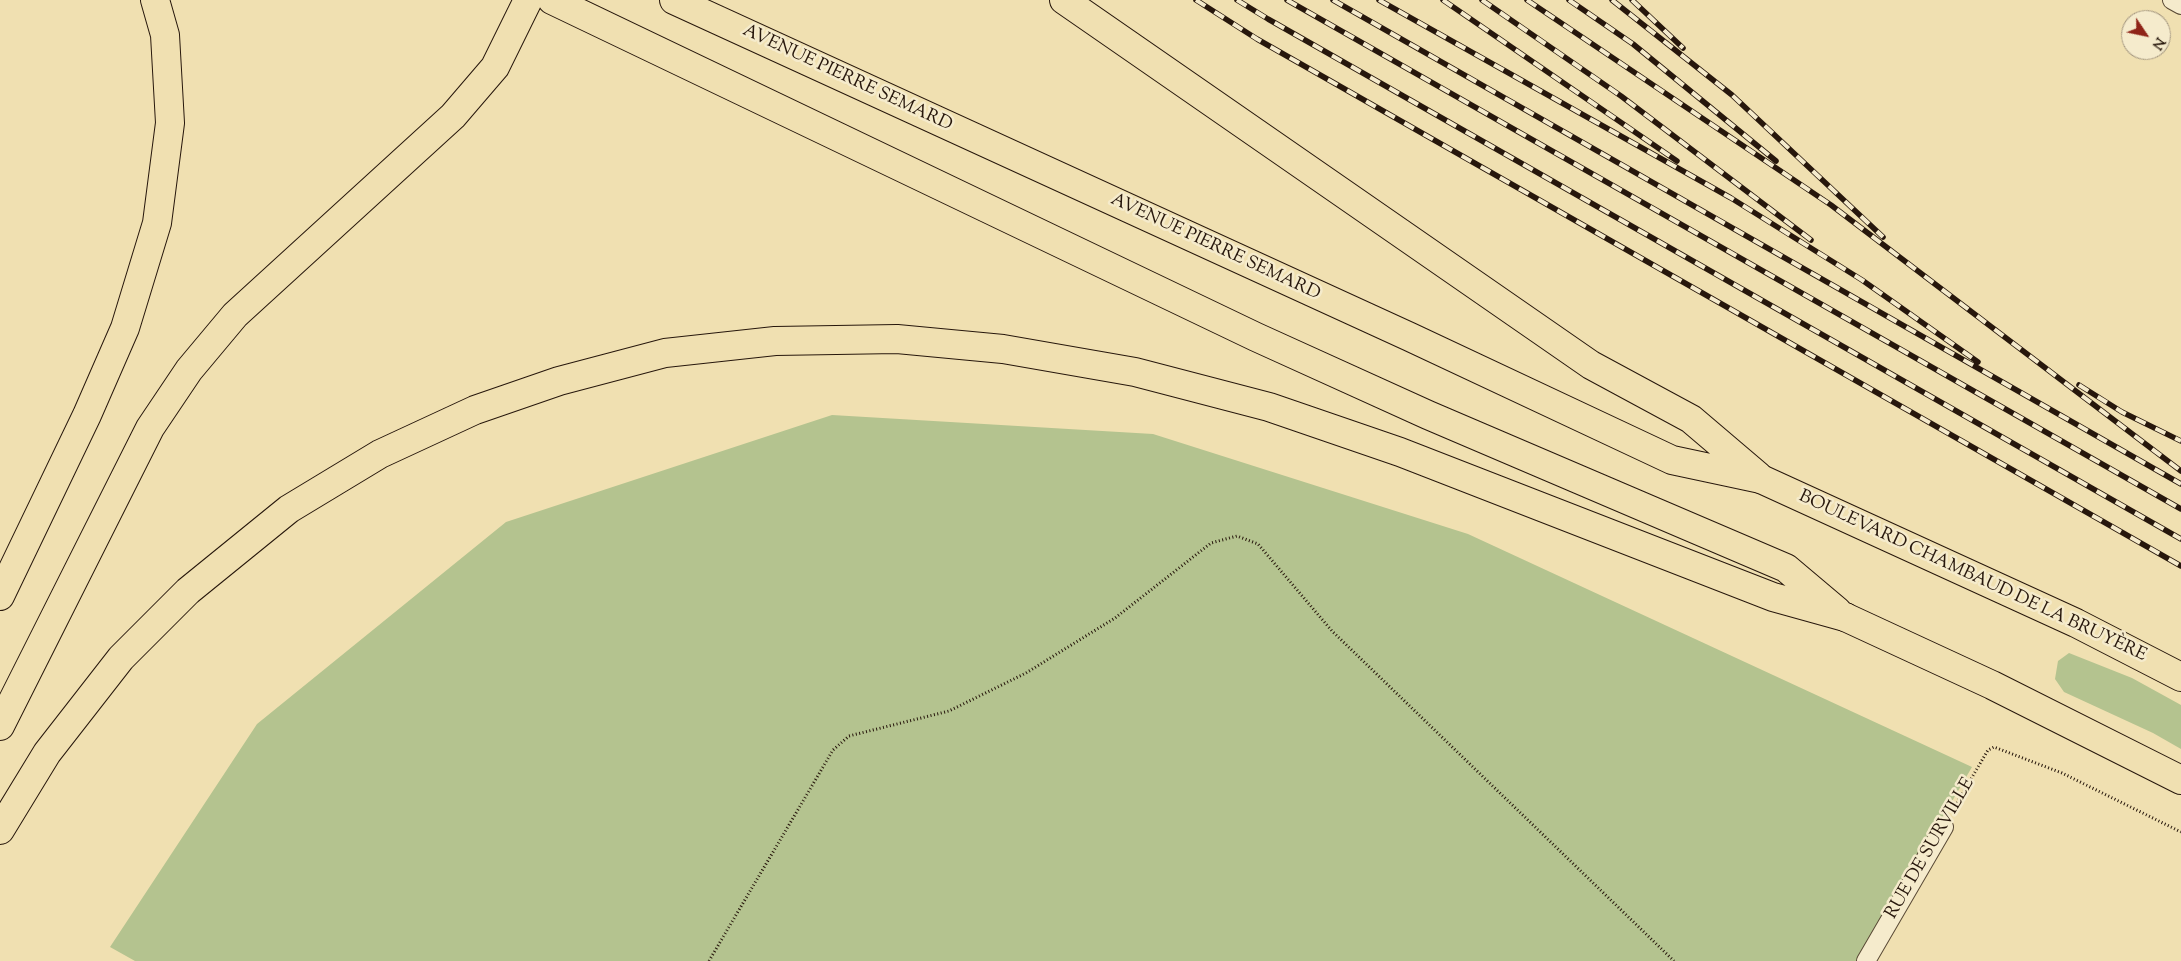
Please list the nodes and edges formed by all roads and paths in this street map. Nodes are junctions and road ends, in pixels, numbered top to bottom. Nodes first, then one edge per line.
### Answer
1 (155, 0) edge
2 (528, 0) edge
3 (552, 0) edge
4 (674, 0) edge
5 (1064, 0) edge
6 (2172, 0) edge
7 (2181, 5) edge
8 (1761, 479) junction
9 (0, 596) edge
10 (1845, 618) junction
11 (2181, 677) edge
12 (0, 726) edge
13 (2181, 780) edge
14 (1944, 827) joint
15 (0, 830) edge
16 (2181, 832) edge
17 (709, 961) edge
18 (1674, 961) edge
19 (1866, 961) edge

1 - 9 main road
2 - 12 main road
3 - 10 main road
4 - 8 main road, AVENUE PIERRE SEMARD
5 - 8 main road
6 - 7 lane
8 - 11 main road, BOULEVARD CHAMBAUD DE LA BRUYÈRE
10 - 13 main road
10 - 15 main road
14 - 16 path, RUE DE SURVILLE
14 - 19 lane, RUE DE SURVILLE
17 - 18 path

